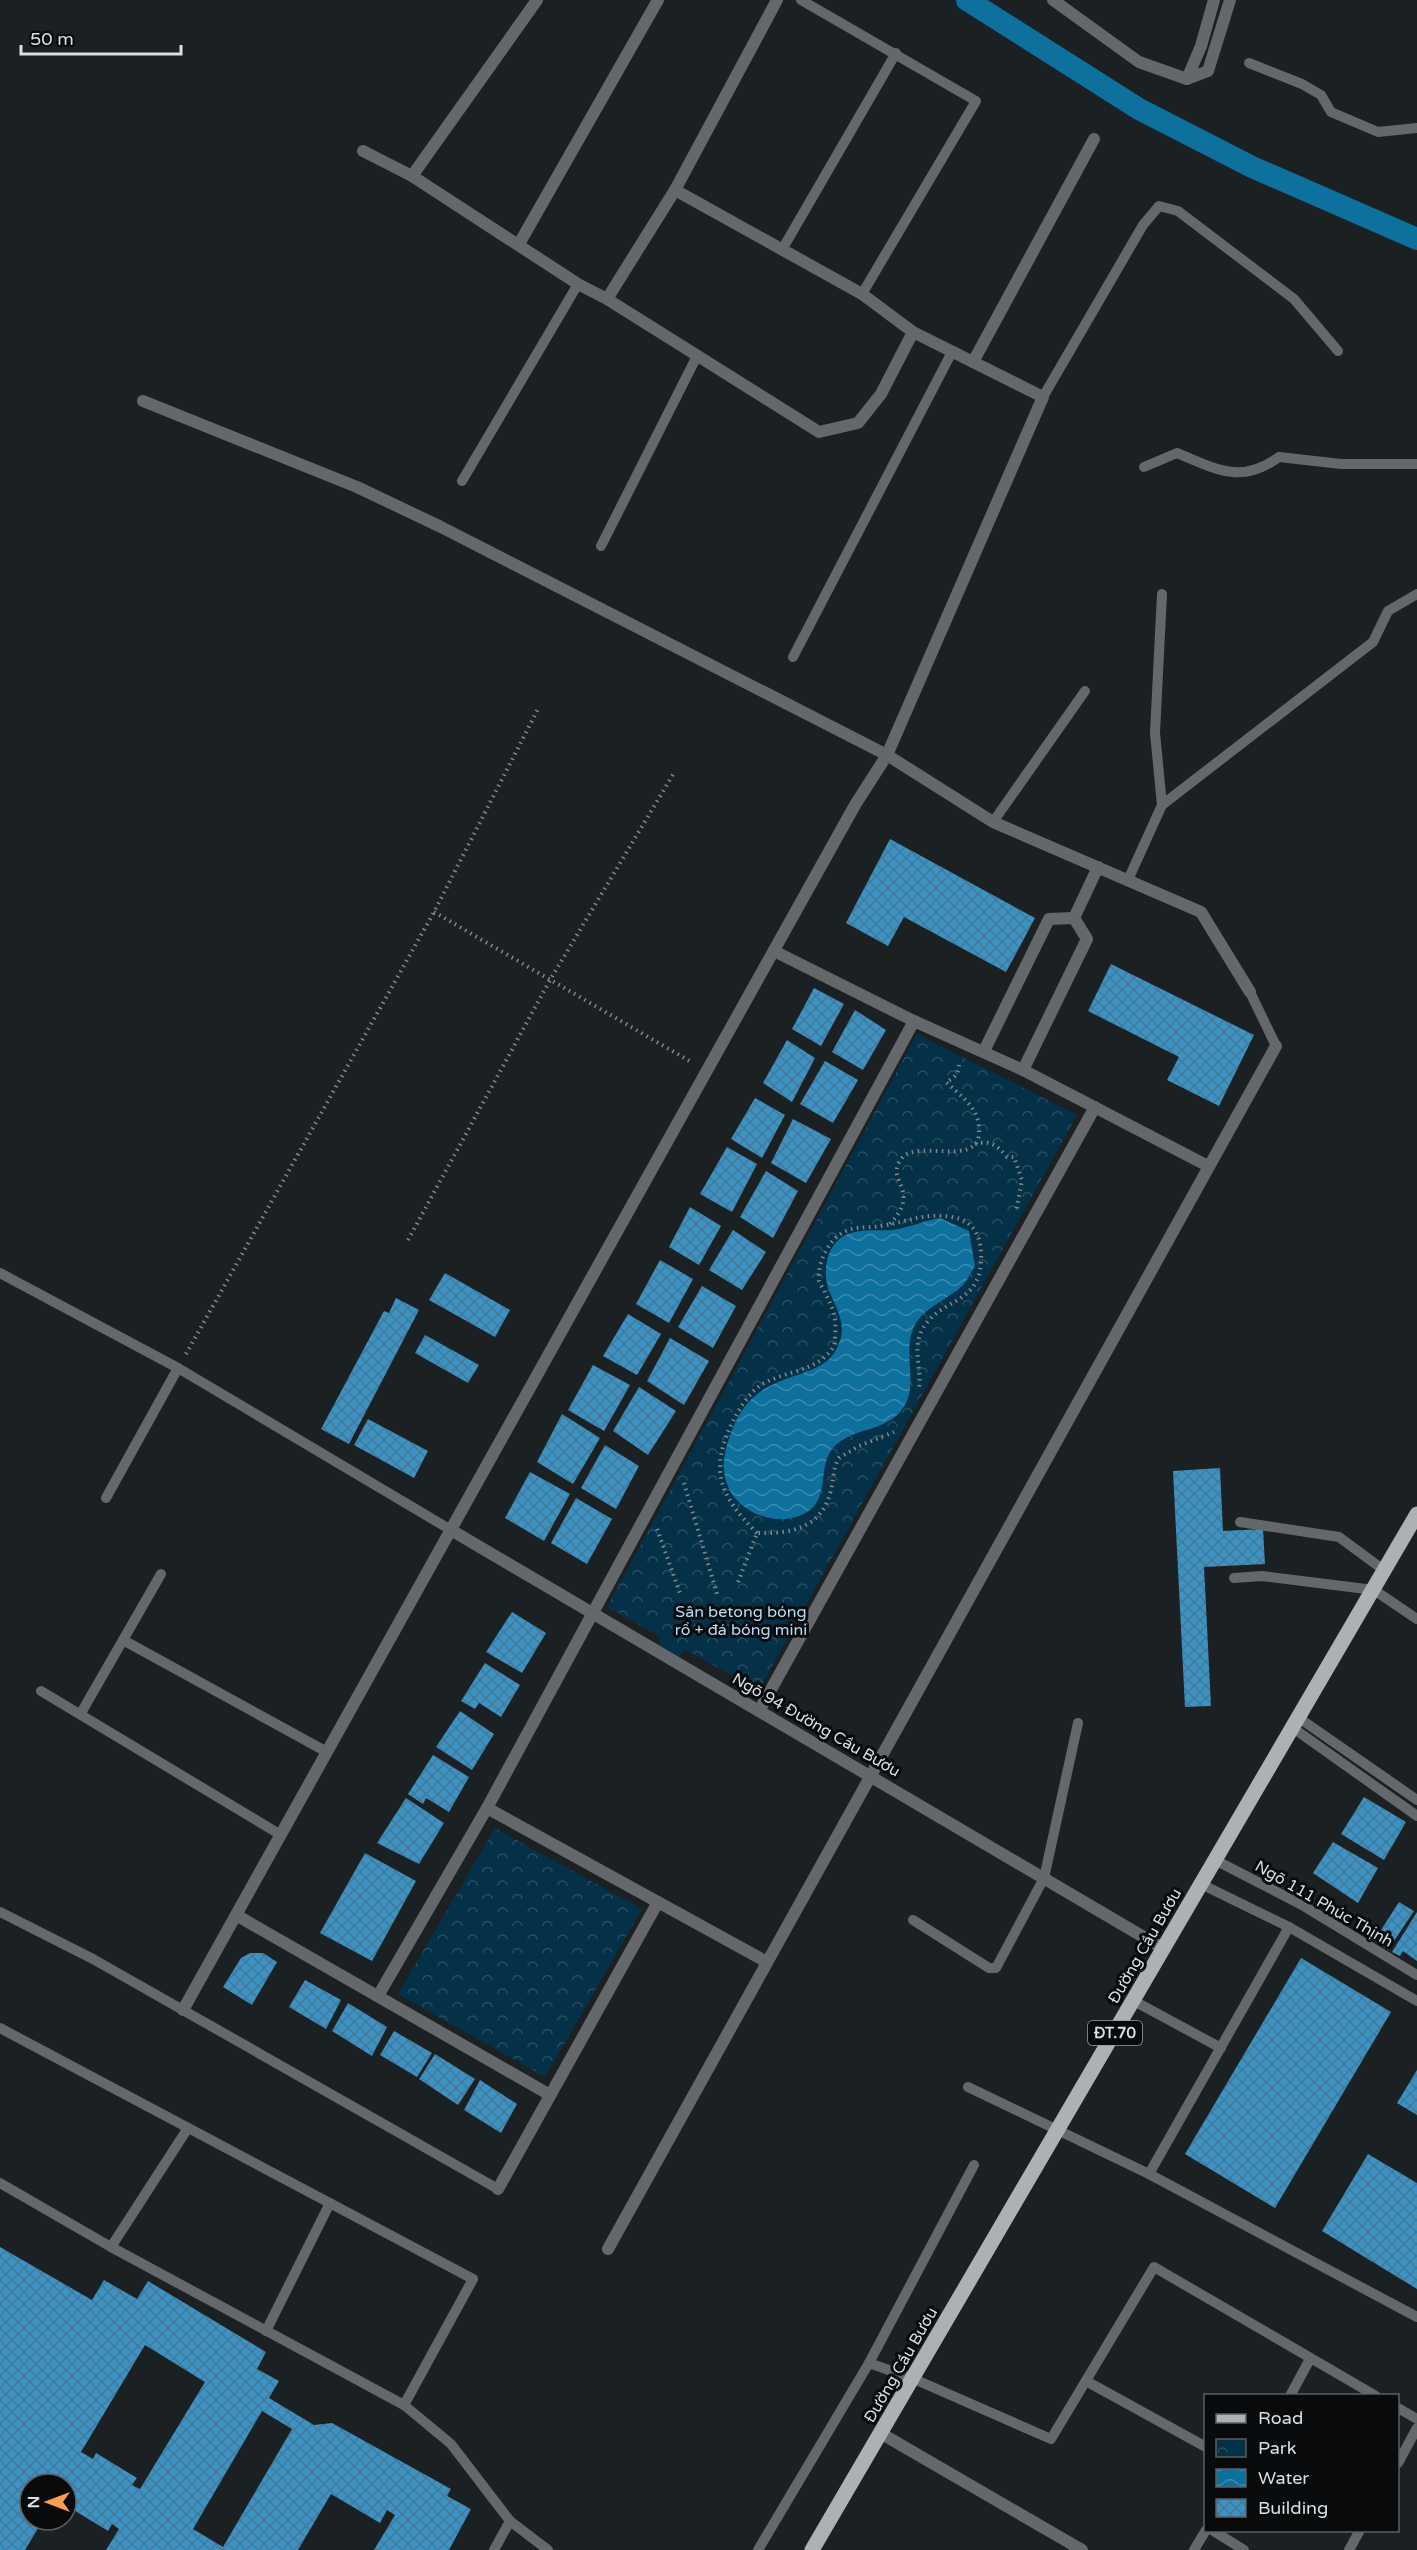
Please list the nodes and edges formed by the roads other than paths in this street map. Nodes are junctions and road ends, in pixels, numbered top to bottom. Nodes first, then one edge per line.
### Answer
1 (537, 0) edge
2 (658, 0) edge
3 (777, 0) edge
4 (801, 0) edge
5 (1053, 0) edge
6 (1214, 0) edge
7 (1230, 0) edge
8 (1071, 6) edge
9 (896, 53) junction
10 (1249, 63) dead end
11 (1187, 79) junction
12 (1417, 128) edge
13 (1094, 139) dead end
14 (363, 151) dead end
15 (412, 176) junction
16 (675, 190) junction
17 (519, 244) junction
18 (783, 248) junction
19 (578, 284) junction
20 (862, 294) junction
21 (608, 299) junction
22 (913, 332) junction
23 (1338, 351) dead end
24 (952, 352) junction
25 (697, 356) junction
26 (973, 362) junction
27 (1043, 397) junction
28 (143, 401) dead end
29 (1417, 464) edge
30 (1144, 467) dead end
31 (462, 481) dead end
32 (602, 546) dead end
33 (1162, 594) dead end
34 (1417, 594) edge
35 (793, 657) dead end
36 (1085, 691) dead end
37 (887, 755) junction
38 (1162, 805) junction
39 (993, 822) junction
40 (1098, 867) junction
41 (1128, 880) junction
42 (1074, 918) junction
43 (774, 951) junction
44 (1250, 992) joint
45 (914, 1021) junction
46 (1276, 1046) joint
47 (984, 1051) junction
48 (1023, 1070) junction
49 (1095, 1107) junction
50 (1208, 1166) junction
51 (0, 1273) edge
52 (178, 1368) junction
53 (106, 1497) dead end
54 (1417, 1514) edge
55 (1240, 1522) dead end
56 (451, 1530) junction
57 (1385, 1571) junction
58 (161, 1574) dead end
59 (1234, 1578) dead end
60 (1374, 1590) junction
61 (594, 1614) junction
62 (1417, 1619) edge
63 (123, 1640) junction
64 (41, 1691) dead end
65 (759, 1711) junction
66 (81, 1713) junction
67 (1078, 1723) dead end
68 (1296, 1723) junction
69 (327, 1752) junction
70 (872, 1777) junction
71 (1417, 1800) edge
72 (487, 1808) junction
73 (1417, 1816) edge
74 (281, 1835) junction
75 (1215, 1860) junction
76 (1044, 1878) junction
77 (1202, 1884) junction
78 (658, 1902) junction
79 (0, 1912) edge
80 (236, 1916) junction
81 (913, 1920) dead end
82 (1289, 1928) junction
83 (1164, 1949) junction
84 (767, 1962) junction
85 (1417, 1975) edge
86 (378, 1996) junction
87 (1134, 2001) junction
88 (1417, 2001) edge
89 (183, 2010) junction
90 (0, 2028) edge
91 (1221, 2048) junction
92 (968, 2087) dead end
93 (550, 2095) junction
94 (188, 2128) junction
95 (1058, 2129) junction
96 (974, 2165) dead end
97 (1149, 2174) junction
98 (0, 2183) edge
99 (498, 2189) joint
100 (330, 2204) junction
101 (111, 2247) junction
102 (608, 2249) dead end
103 (1417, 2317) edge
104 (267, 2331) junction
105 (1310, 2359) junction
106 (869, 2363) junction
107 (914, 2379) junction
108 (1086, 2381) junction
109 (1291, 2394) edge
110 (1372, 2394) edge
111 (404, 2405) junction
112 (1399, 2409) edge
113 (1417, 2419) edge
114 (1417, 2427) edge
115 (882, 2434) junction
116 (1204, 2445) edge
117 (1399, 2461) edge
118 (510, 2521) junction
119 (1205, 2532) edge
120 (1215, 2532) edge
121 (1359, 2532) edge
122 (494, 2550) edge
123 (548, 2550) edge
124 (758, 2550) edge
125 (812, 2550) edge
126 (1082, 2550) edge
127 (1194, 2550) edge
128 (1244, 2550) edge
129 (1349, 2550) edge

1 - 15 street
2 - 17 street
3 - 16 street
4 - 9 lane
5 - 8 street
6 - 11 street
7 - 11 street
8 - 11 street
9 - 18 lane
9 - 20 lane
10 - 12 lane
13 - 26 street
14 - 15 street
15 - 17 street
16 - 18 street
16 - 21 street
17 - 19 street
18 - 20 street
19 - 21 street
19 - 31 lane
20 - 22 street
21 - 25 street
22 - 24 street
22 - 25 street
23 - 27 lane
24 - 26 street
24 - 35 lane
25 - 32 lane
26 - 27 street
27 - 37 street
28 - 37 street
29 - 30 lane
33 - 38 lane
34 - 38 lane
36 - 39 lane
37 - 39 street
37 - 43 street
38 - 41 lane
39 - 40 street
40 - 41 street
40 - 42 street
41 - 44 street
42 - 47 street
42 - 48 street
43 - 45 street
43 - 56 street
44 - 46 lane
45 - 47 street
45 - 61 street
46 - 50 street
47 - 48 street
48 - 49 street
49 - 50 street
49 - 65 street
50 - 70 street
51 - 52 lane
52 - 53 lane
52 - 56 lane
54 - 57 main road, Đường Cầu Bươu / ĐT.70
55 - 57 lane
56 - 61 street, Ngõ 94 Đường Cầu Bươu
56 - 69 street
57 - 60 main road, Đường Cầu Bươu / ĐT.70
58 - 63 lane
59 - 60 lane
60 - 62 lane
60 - 68 main road, Đường Cầu Bươu / ĐT.70
61 - 65 street, Ngõ 94 Đường Cầu Bươu
61 - 72 street
63 - 66 lane
63 - 69 lane
64 - 66 lane
65 - 70 street, Ngõ 94 Đường Cầu Bươu
66 - 74 lane
67 - 76 lane
68 - 71 lane
68 - 73 lane
68 - 75 main road, Đường Cầu Bươu / ĐT.70
69 - 74 street
70 - 76 street, Ngõ 94 Đường Cầu Bươu
70 - 84 street
72 - 78 street
72 - 86 street
74 - 80 street
75 - 77 main road, Đường Cầu Bươu / ĐT.70
75 - 85 lane, Ngõ 111 Phúc Thịnh
76 - 81 lane
76 - 83 street, Ngõ 94 Đường Cầu Bươu
77 - 82 lane
77 - 83 main road, Đường Cầu Bươu / ĐT.70
78 - 84 street
78 - 93 street
79 - 89 lane
80 - 86 street
80 - 89 street
82 - 88 lane
82 - 91 lane
83 - 87 main road, Đường Cầu Bươu / ĐT.70
84 - 102 street
86 - 93 street
87 - 91 lane
87 - 95 main road, Đường Cầu Bươu / ĐT.70
89 - 99 lane
90 - 94 lane
91 - 97 lane
92 - 95 lane
93 - 99 street
94 - 100 lane
94 - 101 lane
95 - 97 lane
95 - 107 main road, Đường Cầu Bươu / ĐT.70
96 - 106 lane
97 - 103 lane
98 - 101 lane
100 - 104 lane
100 - 111 lane
101 - 104 lane
104 - 111 lane
105 - 108 lane
105 - 109 lane
105 - 110 lane
106 - 107 lane
106 - 124 lane
107 - 108 lane
107 - 115 main road, Đường Cầu Bươu / ĐT.70
108 - 116 lane
111 - 118 lane
112 - 113 lane
114 - 117 lane
115 - 125 main road, Đường Cầu Bươu / ĐT.70
115 - 126 street
118 - 122 lane
118 - 123 lane
119 - 127 lane
120 - 128 lane
121 - 129 lane

